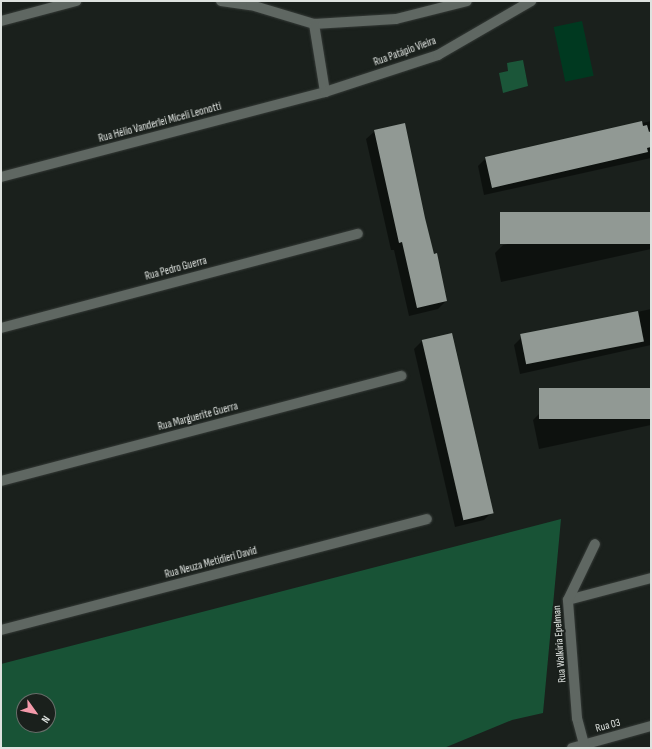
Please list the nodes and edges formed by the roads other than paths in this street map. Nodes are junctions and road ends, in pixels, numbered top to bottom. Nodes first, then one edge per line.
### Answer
1 (76, 1) edge
2 (221, 1) edge
3 (467, 1) edge
4 (531, 1) edge
5 (250, 3) edge
6 (1, 21) edge
7 (314, 24) junction
8 (325, 92) junction
9 (1, 177) edge
10 (358, 234) dead end
11 (1, 328) edge
12 (401, 376) dead end
13 (1, 481) edge
14 (426, 519) dead end
15 (595, 544) dead end
16 (651, 578) edge
17 (568, 600) junction
18 (1, 630) edge
19 (651, 726) edge
20 (585, 746) edge
21 (572, 748) edge

1 - 6 street
2 - 5 street
3 - 7 street
4 - 8 street, Rua Patápio Vieira
5 - 7 street
7 - 8 street
8 - 9 street, Rua Hélio Vanderlei Miceli Leonotti
10 - 11 street, Rua Pedro Guerra
12 - 13 street, Rua Marguerite Guerra
14 - 18 street, Rua Neuza Metidieri David
15 - 17 street, Rua Walkiria Epelman
16 - 17 street
17 - 20 street, Rua Walkiria Epelman
19 - 20 street, Rua 03
20 - 21 street, Rua 03

